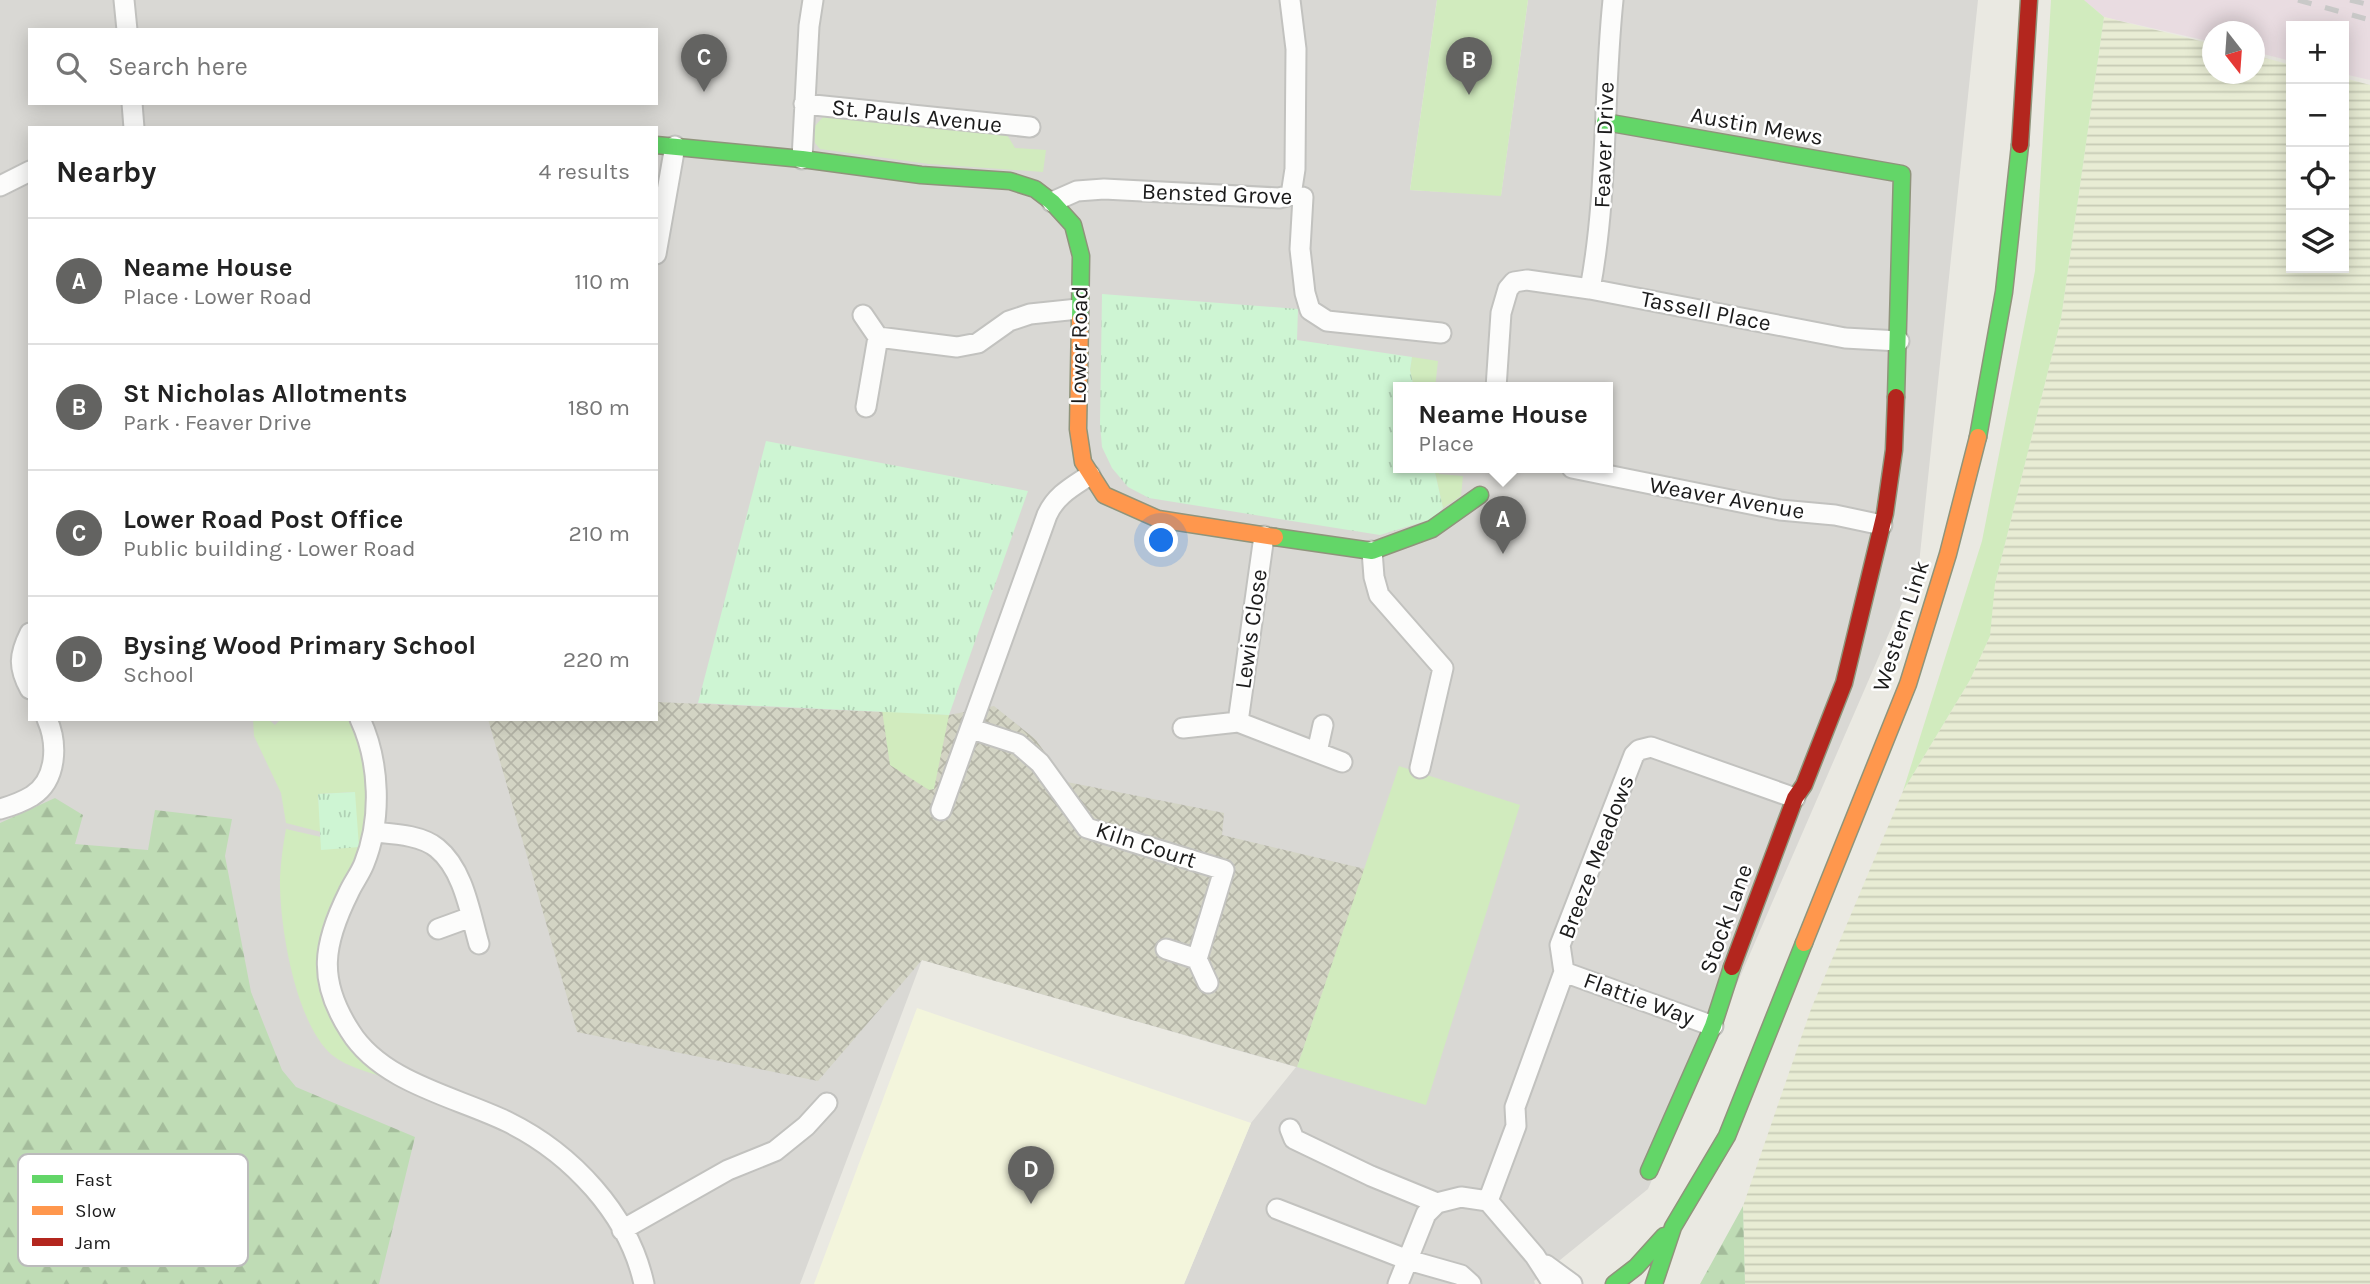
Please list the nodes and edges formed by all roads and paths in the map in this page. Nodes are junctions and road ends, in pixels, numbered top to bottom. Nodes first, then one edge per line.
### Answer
1 (124, 0) edge
2 (813, 0) edge
3 (1290, 0) edge
4 (1613, 0) edge
5 (2029, 7) edge
6 (127, 28) edge
7 (804, 104) junction
8 (132, 105) edge
9 (1605, 122) junction
10 (134, 126) edge
11 (1030, 127) dead end
12 (666, 146) edge
13 (802, 159) junction
14 (28, 172) edge
15 (1902, 174) joint
16 (0, 186) edge
17 (1291, 195) junction
18 (1052, 202) junction
19 (658, 232) edge
20 (1590, 289) junction
21 (1079, 309) junction
22 (863, 315) dead end
23 (1441, 332) dead end
24 (878, 338) junction
25 (1899, 341) junction
26 (1496, 382) edge
27 (866, 407) dead end
28 (1597, 473) edge
29 (1090, 475) junction
30 (1480, 495) dead end
31 (1882, 525) junction
32 (1264, 536) junction
33 (1372, 551) junction
34 (28, 637) edge
35 (28, 684) edge
36 (48, 721) edge
37 (361, 721) edge
38 (1238, 722) junction
39 (1323, 725) dead end
40 (1183, 728) dead end
41 (972, 729) junction
42 (1317, 752) junction
43 (1342, 762) dead end
44 (1420, 768) dead end
45 (1795, 798) junction
46 (0, 809) edge
47 (942, 810) dead end
48 (374, 832) junction
49 (471, 917) junction
50 (438, 929) dead end
51 (479, 944) dead end
52 (1166, 949) dead end
53 (1197, 959) junction
54 (1564, 972) junction
55 (1208, 984) dead end
56 (1713, 1026) junction
57 (827, 1103) dead end
58 (1290, 1129) dead end
59 (1649, 1171) dead end
60 (1488, 1201) junction
61 (1437, 1203) junction
62 (1277, 1209) dead end
63 (1673, 1227) junction
64 (622, 1230) junction
65 (1535, 1256) junction
66 (1408, 1260) junction
67 (644, 1284) edge
68 (1398, 1284) edge
69 (1471, 1284) edge
70 (1553, 1284) edge
71 (1572, 1284) edge
72 (1614, 1284) edge
73 (1654, 1284) edge

1 - 6 street
2 - 7 street
3 - 17 street
4 - 9 street, Feaver Drive
5 - 63 street, Western Link
7 - 11 street, St. Pauls Avenue
7 - 13 street
8 - 10 street
9 - 15 street, Austin Mews
9 - 20 street, Feaver Drive
12 - 13 street, Lower Road
12 - 19 street
13 - 18 street, Lower Road
14 - 16 street
15 - 25 street, Stock Lane
17 - 18 street, Bensted Grove
17 - 23 street, Bensted Grove
18 - 21 street, Lower Road
20 - 25 street, Tassell Place
20 - 26 street, Tassell Place
21 - 24 street
21 - 29 street, Lower Road
22 - 24 street
24 - 27 street
25 - 31 street, Stock Lane
28 - 31 street, Weaver Avenue
29 - 32 street, Lower Road
29 - 41 street
30 - 33 street, Lower Road
31 - 45 street, Stock Lane
32 - 33 street, Lower Road
32 - 38 street, Lewis Close
33 - 44 street
34 - 35 street
36 - 46 street
37 - 48 street
38 - 40 street, Lewis Close
38 - 42 street, Lewis Close
39 - 42 street
41 - 47 street
41 - 53 street, Kiln Court
42 - 43 street, Lewis Close
45 - 54 street, Breeze Meadows
45 - 56 street, Stock Lane
48 - 49 street
48 - 64 street
49 - 50 street
49 - 51 street
52 - 53 street
53 - 55 street
54 - 56 street, Flattie Way
54 - 60 street, Breeze Meadows
56 - 59 street, Stock Lane
57 - 64 street
58 - 61 street
60 - 61 street
60 - 65 street
61 - 66 street
62 - 66 street
63 - 72 street, Western Link
63 - 73 street, Western Link
64 - 67 street
65 - 70 street
65 - 71 street
66 - 68 street
66 - 69 street

